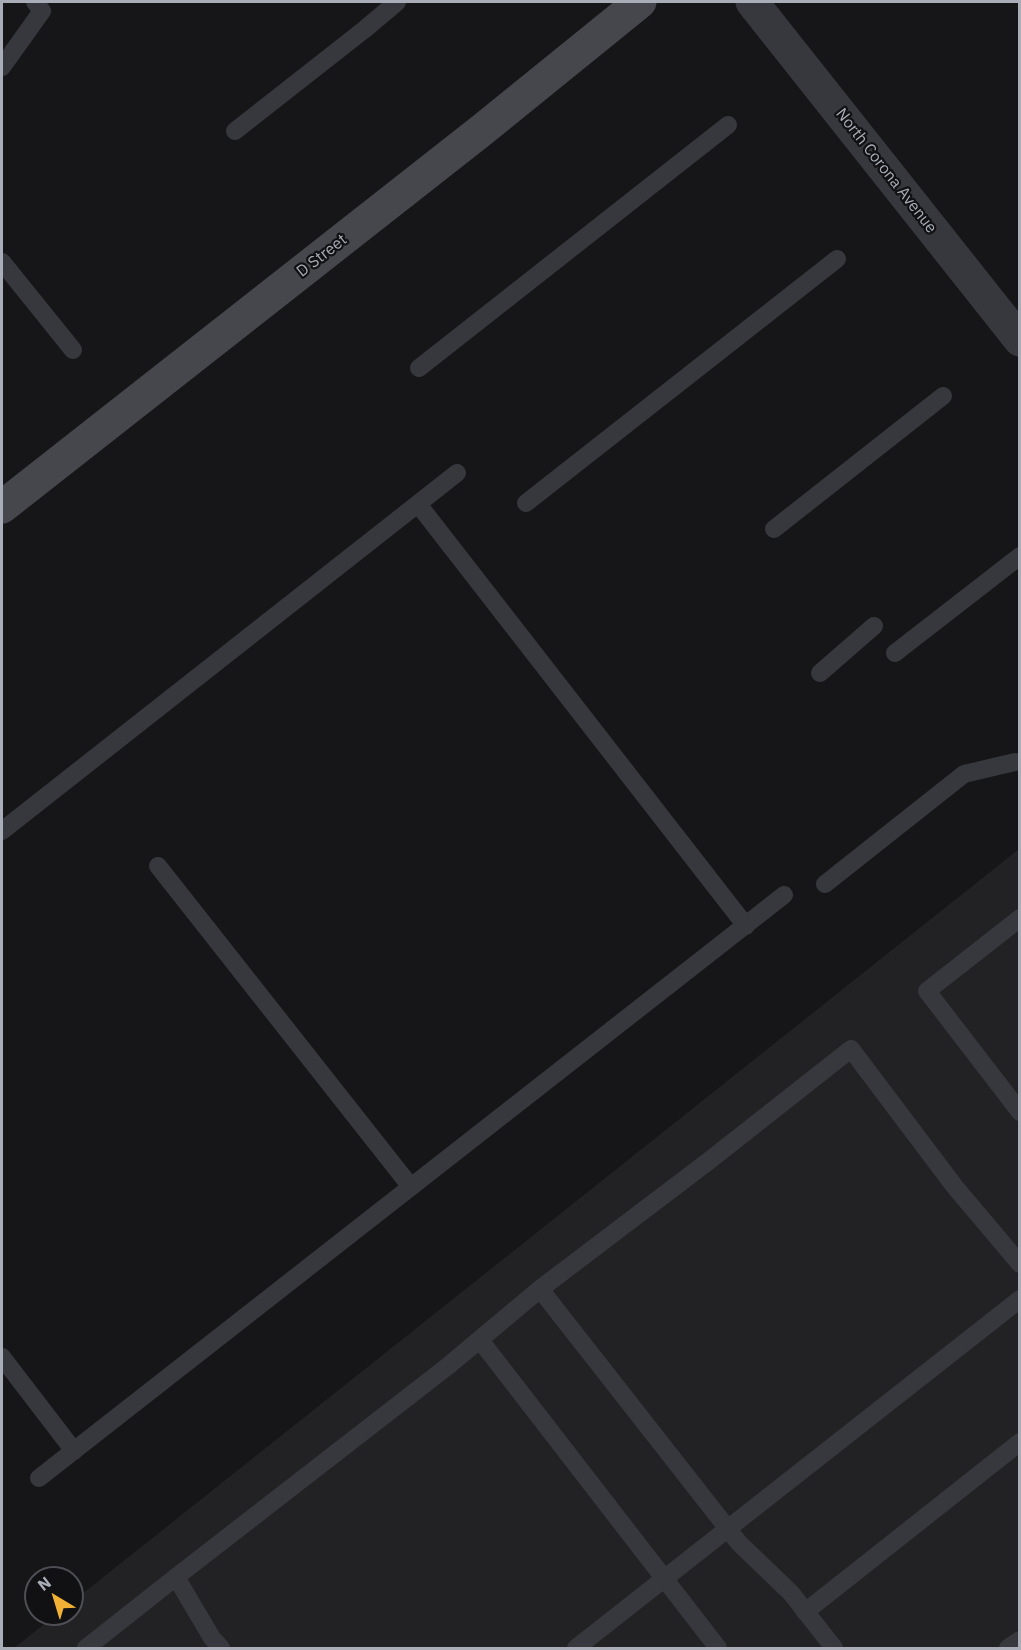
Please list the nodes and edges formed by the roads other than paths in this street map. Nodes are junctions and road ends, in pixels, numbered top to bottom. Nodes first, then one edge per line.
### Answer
1 (35, 2) edge
2 (397, 2) edge
3 (640, 2) edge
4 (752, 2) edge
5 (2, 67) edge
6 (729, 124) dead end
7 (235, 131) dead end
8 (837, 260) dead end
9 (2, 262) edge
10 (1020, 340) edge
11 (73, 351) dead end
12 (419, 368) dead end
13 (943, 396) dead end
14 (457, 473) dead end
15 (526, 503) dead end
16 (418, 504) junction
17 (2, 507) edge
18 (774, 529) dead end
19 (1020, 556) edge
20 (874, 626) dead end
21 (895, 653) dead end
22 (820, 674) dead end
23 (1015, 762) dead end
24 (2, 831) edge
25 (158, 866) dead end
26 (825, 884) dead end
27 (784, 896) dead end
28 (1020, 918) edge
29 (746, 926) junction
30 (1020, 1113) edge
31 (411, 1187) junction
32 (1020, 1264) edge
33 (540, 1289) junction
34 (1020, 1299) edge
35 (480, 1340) junction
36 (2, 1357) edge
37 (1020, 1442) edge
38 (74, 1451) junction
39 (39, 1478) dead end
40 (728, 1529) junction
41 (176, 1577) junction
42 (664, 1579) junction
43 (805, 1612) junction
44 (1020, 1640) edge
45 (86, 1648) edge
46 (221, 1648) edge
47 (576, 1648) edge
48 (718, 1648) edge
49 (834, 1648) edge
50 (1008, 1648) edge

1 - 5 lane
2 - 7 lane
3 - 17 street, D Street
4 - 10 street, North Corona Avenue
6 - 12 lane
8 - 15 lane
9 - 11 lane
13 - 18 lane
14 - 16 lane
16 - 24 lane
16 - 29 lane
19 - 21 lane
20 - 22 lane
23 - 26 lane
25 - 31 lane
27 - 29 lane
28 - 30 lane
29 - 31 lane
31 - 38 lane
32 - 33 lane
33 - 35 lane
33 - 40 lane
34 - 40 lane
35 - 41 lane
35 - 42 lane
36 - 38 lane
37 - 43 lane
38 - 39 lane
40 - 42 lane
40 - 43 lane
41 - 45 lane
41 - 46 lane
42 - 47 lane
42 - 48 lane
43 - 49 lane
44 - 50 lane

